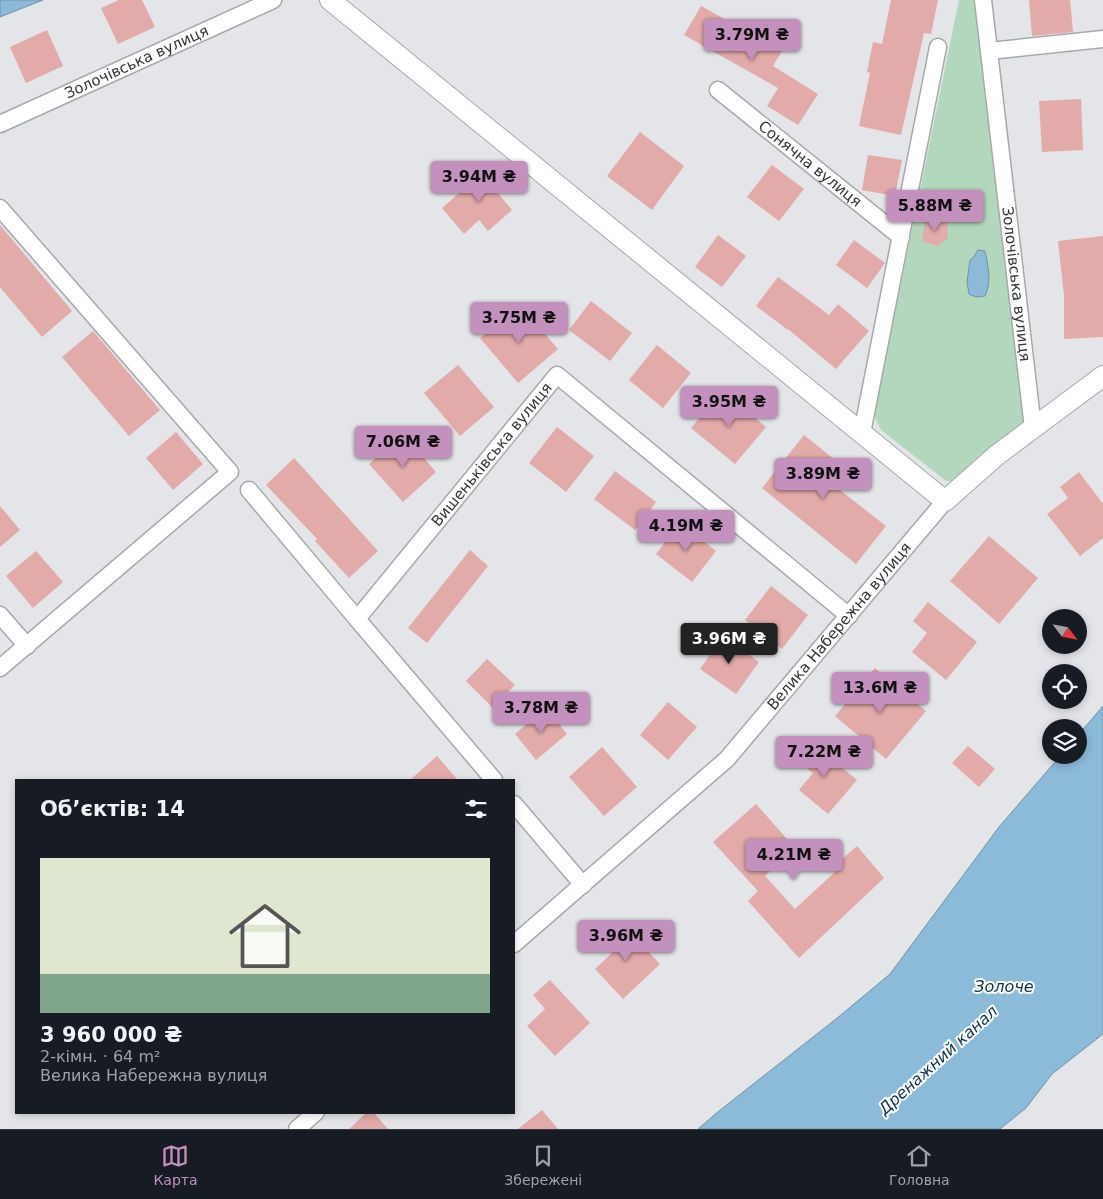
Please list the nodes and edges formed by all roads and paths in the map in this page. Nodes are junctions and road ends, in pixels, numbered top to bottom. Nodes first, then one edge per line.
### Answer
1 (274, 0) edge
2 (330, 0) edge
3 (983, 0) edge
4 (1103, 39) edge
5 (938, 47) dead end
6 (989, 51) junction
7 (718, 90) dead end
8 (0, 124) edge
9 (0, 208) edge
10 (901, 237) junction
11 (1103, 376) edge
12 (1033, 428) junction
13 (862, 434) junction
14 (248, 490) dead end
15 (945, 501) junction
16 (0, 615) edge
17 (849, 616) junction
18 (357, 619) junction
19 (27, 646) junction
20 (0, 668) edge
21 (493, 779) edge
22 (515, 805) edge
23 (583, 885) junction
24 (515, 943) edge
25 (314, 1114) edge
26 (297, 1129) edge

1 - 8 street, Золочівська вулиця
2 - 13 street
3 - 6 street, Золочівська вулиця
4 - 6 street
5 - 10 street
6 - 12 street, Золочівська вулиця
7 - 10 street, Сонячна вулиця
9 - 19 street
10 - 13 street
11 - 12 street, Велика Набережна вулиця
12 - 15 street, Велика Набережна вулиця
13 - 15 street
14 - 18 street
15 - 17 street, Велика Набережна вулиця
16 - 19 street
17 - 18 street, Вишеньківська вулиця
17 - 23 street, Велика Набережна вулиця
18 - 21 street
19 - 20 street
22 - 23 street
23 - 24 street, Велика Набережна вулиця
25 - 26 street

